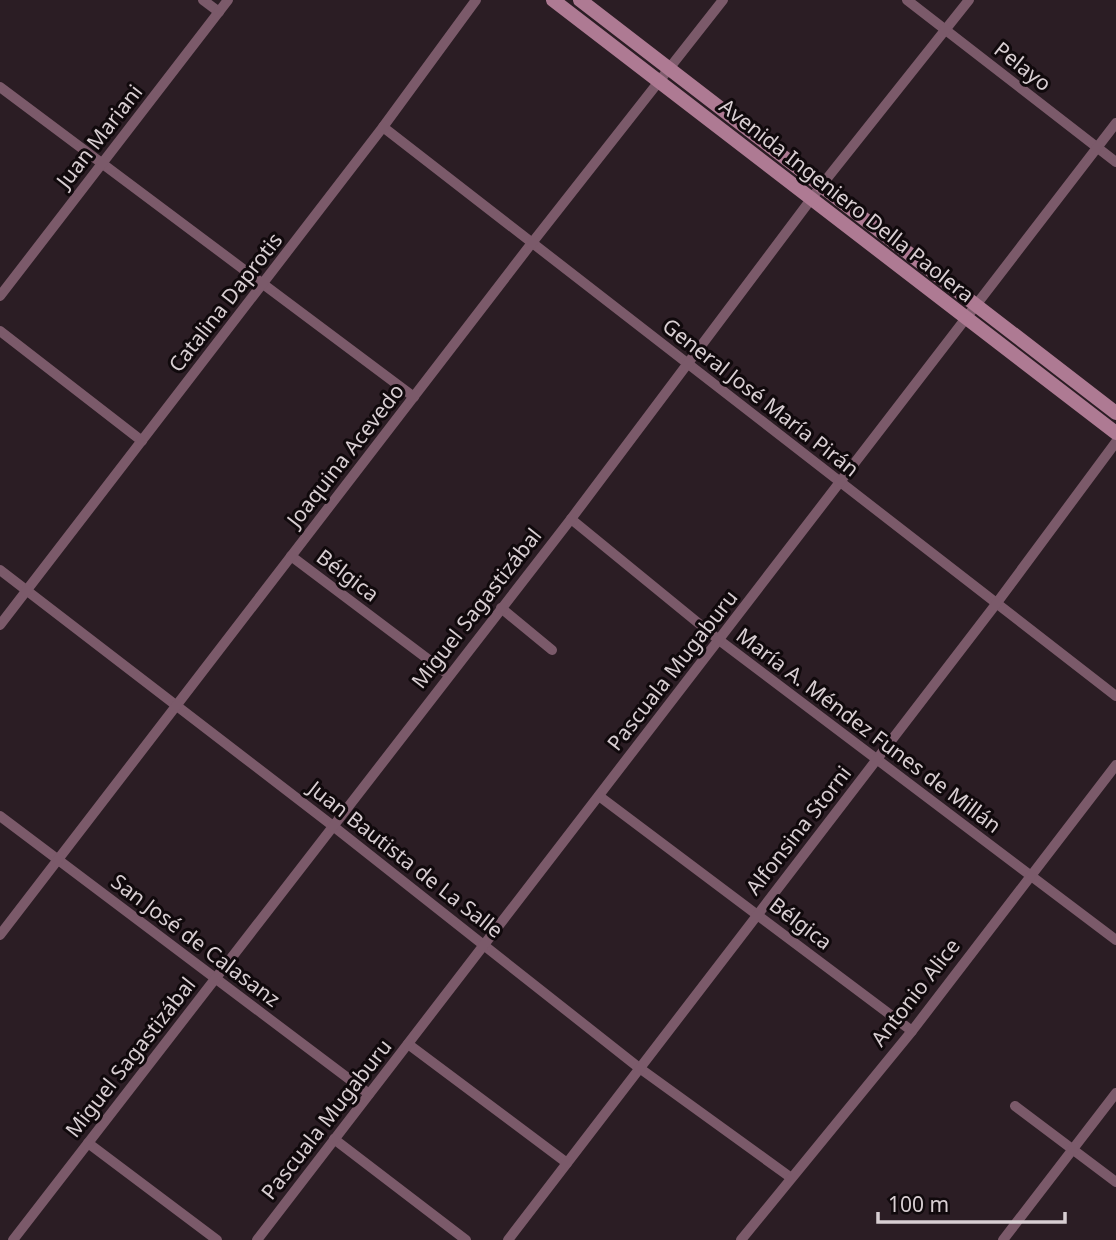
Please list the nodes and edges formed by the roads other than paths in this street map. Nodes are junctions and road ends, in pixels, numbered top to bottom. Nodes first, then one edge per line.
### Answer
1 (204, 0) edge
2 (228, 0) edge
3 (476, 0) edge
4 (553, 0) edge
5 (580, 0) edge
6 (723, 0) edge
7 (907, 0) edge
8 (969, 0) edge
9 (219, 12) junction
10 (946, 30) junction
11 (669, 69) junction
12 (659, 82) junction
13 (0, 87) edge
14 (1116, 123) edge
15 (383, 128) junction
16 (1097, 148) junction
17 (1116, 162) edge
18 (102, 164) junction
19 (821, 186) junction
20 (811, 198) junction
21 (533, 243) junction
22 (262, 285) junction
23 (0, 296) edge
24 (975, 305) junction
25 (966, 318) junction
26 (0, 331) edge
27 (689, 363) junction
28 (414, 397) junction
29 (1116, 413) edge
30 (1116, 433) edge
31 (142, 441) junction
32 (1116, 442) edge
33 (839, 484) junction
34 (570, 519) junction
35 (291, 556) junction
36 (0, 570) edge
37 (27, 590) junction
38 (996, 604) junction
39 (501, 608) junction
40 (0, 625) edge
41 (719, 640) junction
42 (552, 650) dead end
43 (449, 675) junction
44 (1116, 696) edge
45 (177, 706) junction
46 (877, 760) junction
47 (1116, 765) edge
48 (599, 796) junction
49 (0, 816) edge
50 (333, 826) junction
51 (58, 860) junction
52 (1029, 874) junction
53 (757, 913) junction
54 (0, 935) edge
55 (1116, 940) edge
56 (485, 944) junction
57 (215, 977) junction
58 (912, 1031) junction
59 (408, 1044) junction
60 (638, 1067) junction
61 (1116, 1093) edge
62 (369, 1094) junction
63 (1016, 1106) dead end
64 (334, 1139) junction
65 (88, 1143) junction
66 (1073, 1149) junction
67 (568, 1163) junction
68 (790, 1177) junction
69 (1116, 1182) edge
70 (13, 1240) edge
71 (216, 1240) edge
72 (257, 1240) edge
73 (466, 1240) edge
74 (508, 1240) edge
75 (741, 1240) edge
76 (1003, 1240) edge

1 - 9 street
2 - 9 street, Juan Mariani
3 - 15 street, Catalina Daprotis
4 - 12 main road, Avenida Ingeniero Della Paolera
5 - 11 main road, Avenida Ingeniero Della Paolera
6 - 11 street, Joaquina Acevedo
7 - 10 street, Pelayo
8 - 10 street, Miguel Sagastizábal
9 - 18 street, Juan Mariani
10 - 16 street, Pelayo
10 - 19 street, Miguel Sagastizábal
11 - 12 street, Joaquina Acevedo
11 - 19 main road, Avenida Ingeniero Della Paolera
12 - 20 main road, Avenida Ingeniero Della Paolera
12 - 21 street, Joaquina Acevedo
13 - 18 street
14 - 16 street, Pascuala Mugaburu
15 - 21 street, General José María Pirán
15 - 22 street, Catalina Daprotis
16 - 17 street, Pelayo
16 - 24 street, Pascuala Mugaburu
18 - 22 street
18 - 23 street, Juan Mariani
19 - 20 street, Miguel Sagastizábal
19 - 24 main road, Avenida Ingeniero Della Paolera
20 - 25 main road, Avenida Ingeniero Della Paolera
20 - 27 street, Miguel Sagastizábal
21 - 27 street, General José María Pirán
21 - 28 street, Joaquina Acevedo
22 - 28 street
22 - 31 street, Catalina Daprotis
24 - 25 street, Pascuala Mugaburu
24 - 29 main road, Avenida Ingeniero Della Paolera
25 - 30 main road, Avenida Ingeniero Della Paolera
25 - 33 street, Pascuala Mugaburu
26 - 31 street
27 - 33 street, General José María Pirán
27 - 34 street, Miguel Sagastizábal
28 - 35 street, Joaquina Acevedo
31 - 37 street, Catalina Daprotis
32 - 38 street, Alfonsina Storni
33 - 38 street, General José María Pirán
33 - 41 street, Pascuala Mugaburu
34 - 39 street, Miguel Sagastizábal
34 - 41 street, María A. Méndez Funes de Millán
35 - 43 street, Bélgica
35 - 45 street, Joaquina Acevedo
36 - 37 street, Juan Bautista de La Salle
37 - 40 street, Catalina Daprotis
37 - 45 street, Juan Bautista de La Salle
38 - 44 street, General José María Pirán
38 - 46 street, Alfonsina Storni
39 - 42 street
39 - 43 street, Miguel Sagastizábal
41 - 46 street, María A. Méndez Funes de Millán
41 - 48 street, Pascuala Mugaburu
43 - 50 street, Miguel Sagastizábal
45 - 50 street, Juan Bautista de La Salle
45 - 51 street, Joaquina Acevedo
46 - 52 street, María A. Méndez Funes de Millán
46 - 53 street, Alfonsina Storni
47 - 52 street, Antonio Alice
48 - 53 street, Bélgica
48 - 56 street, Pascuala Mugaburu
49 - 51 street, San José de Calasanz
50 - 56 street, Juan Bautista de La Salle
50 - 57 street, Miguel Sagastizábal
51 - 54 street, Joaquina Acevedo
51 - 57 street, San José de Calasanz
52 - 55 street, María A. Méndez Funes de Millán
52 - 58 street, Antonio Alice
53 - 58 street, Bélgica
53 - 60 street, Alfonsina Storni
56 - 59 street, Pascuala Mugaburu
56 - 60 street, Juan Bautista de La Salle
57 - 62 street, San José de Calasanz
57 - 65 street, Miguel Sagastizábal
58 - 68 street, Antonio Alice
59 - 62 street, Pascuala Mugaburu
59 - 67 street
60 - 67 street, Alfonsina Storni
60 - 68 street, Juan Bautista de La Salle
61 - 66 street
62 - 64 street, Pascuala Mugaburu
63 - 66 street
64 - 72 street, Pascuala Mugaburu
64 - 73 street
65 - 70 street, Miguel Sagastizábal
65 - 71 street
66 - 69 street
66 - 76 street
67 - 74 street, Alfonsina Storni
68 - 75 street, Antonio Alice

